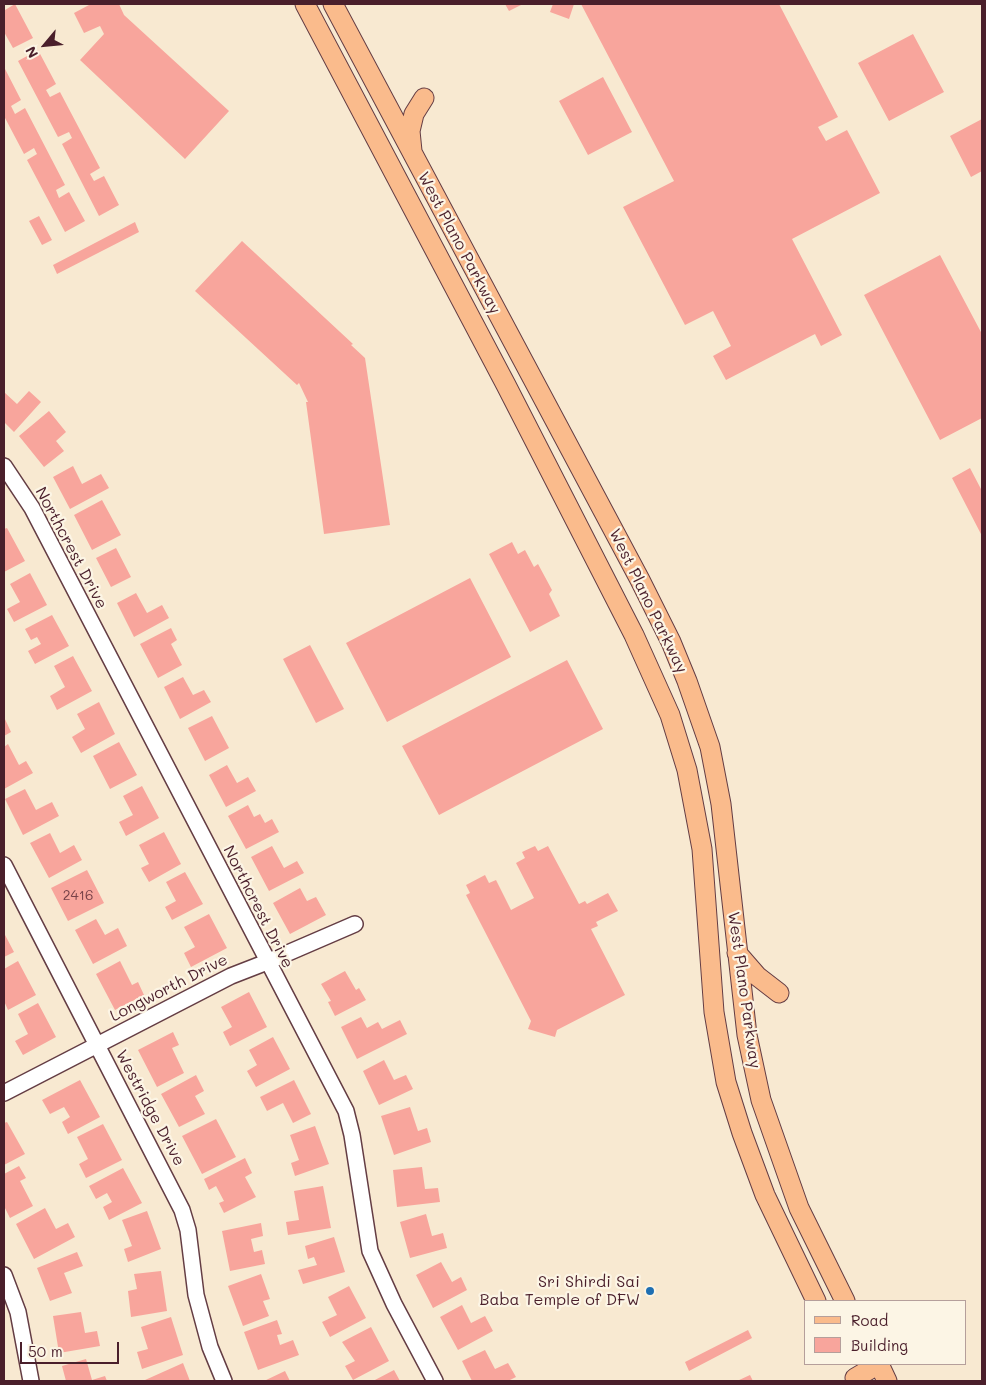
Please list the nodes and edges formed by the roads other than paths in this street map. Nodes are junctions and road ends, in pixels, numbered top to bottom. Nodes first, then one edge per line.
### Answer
1 (305, 4) edge
2 (333, 4) edge
3 (424, 98) dead end
4 (387, 107) junction
5 (364, 119) junction
6 (413, 158) junction
7 (525, 366) junction
8 (502, 377) junction
9 (534, 383) junction
10 (512, 395) junction
11 (4, 466) edge
12 (4, 865) edge
13 (355, 924) dead end
14 (737, 953) junction
15 (267, 962) junction
16 (779, 993) dead end
17 (744, 1009) junction
18 (714, 1012) junction
19 (96, 1044) junction
20 (4, 1093) edge
21 (799, 1208) junction
22 (775, 1220) junction
23 (4, 1275) edge
24 (815, 1300) edge
25 (845, 1300) edge
26 (876, 1365) edge
27 (879, 1365) edge
28 (853, 1374) edge
29 (31, 1381) edge
30 (224, 1381) edge
31 (435, 1381) edge
32 (887, 1381) edge

1 - 5 main road, West Plano Parkway
2 - 4 main road, West Plano Parkway
3 - 6 main road
4 - 5 main road
4 - 6 main road, West Plano Parkway
5 - 8 main road, West Plano Parkway
6 - 7 main road, West Plano Parkway
7 - 8 main road
7 - 9 main road, West Plano Parkway
8 - 10 main road, West Plano Parkway
9 - 10 main road
9 - 14 main road, West Plano Parkway
10 - 18 main road, West Plano Parkway
11 - 15 street, Northcrest Drive
12 - 19 street, Westridge Drive
13 - 15 street, Longworth Drive
14 - 16 main road
14 - 17 main road, West Plano Parkway
15 - 19 street, Longworth Drive
15 - 31 street, Northcrest Drive
17 - 18 main road
17 - 21 main road, West Plano Parkway
18 - 22 main road, West Plano Parkway
19 - 20 street, Longworth Drive
19 - 30 street, Westridge Drive
21 - 22 main road
21 - 25 main road, West Plano Parkway
22 - 24 main road, West Plano Parkway
23 - 29 street
26 - 28 main road
27 - 32 main road

